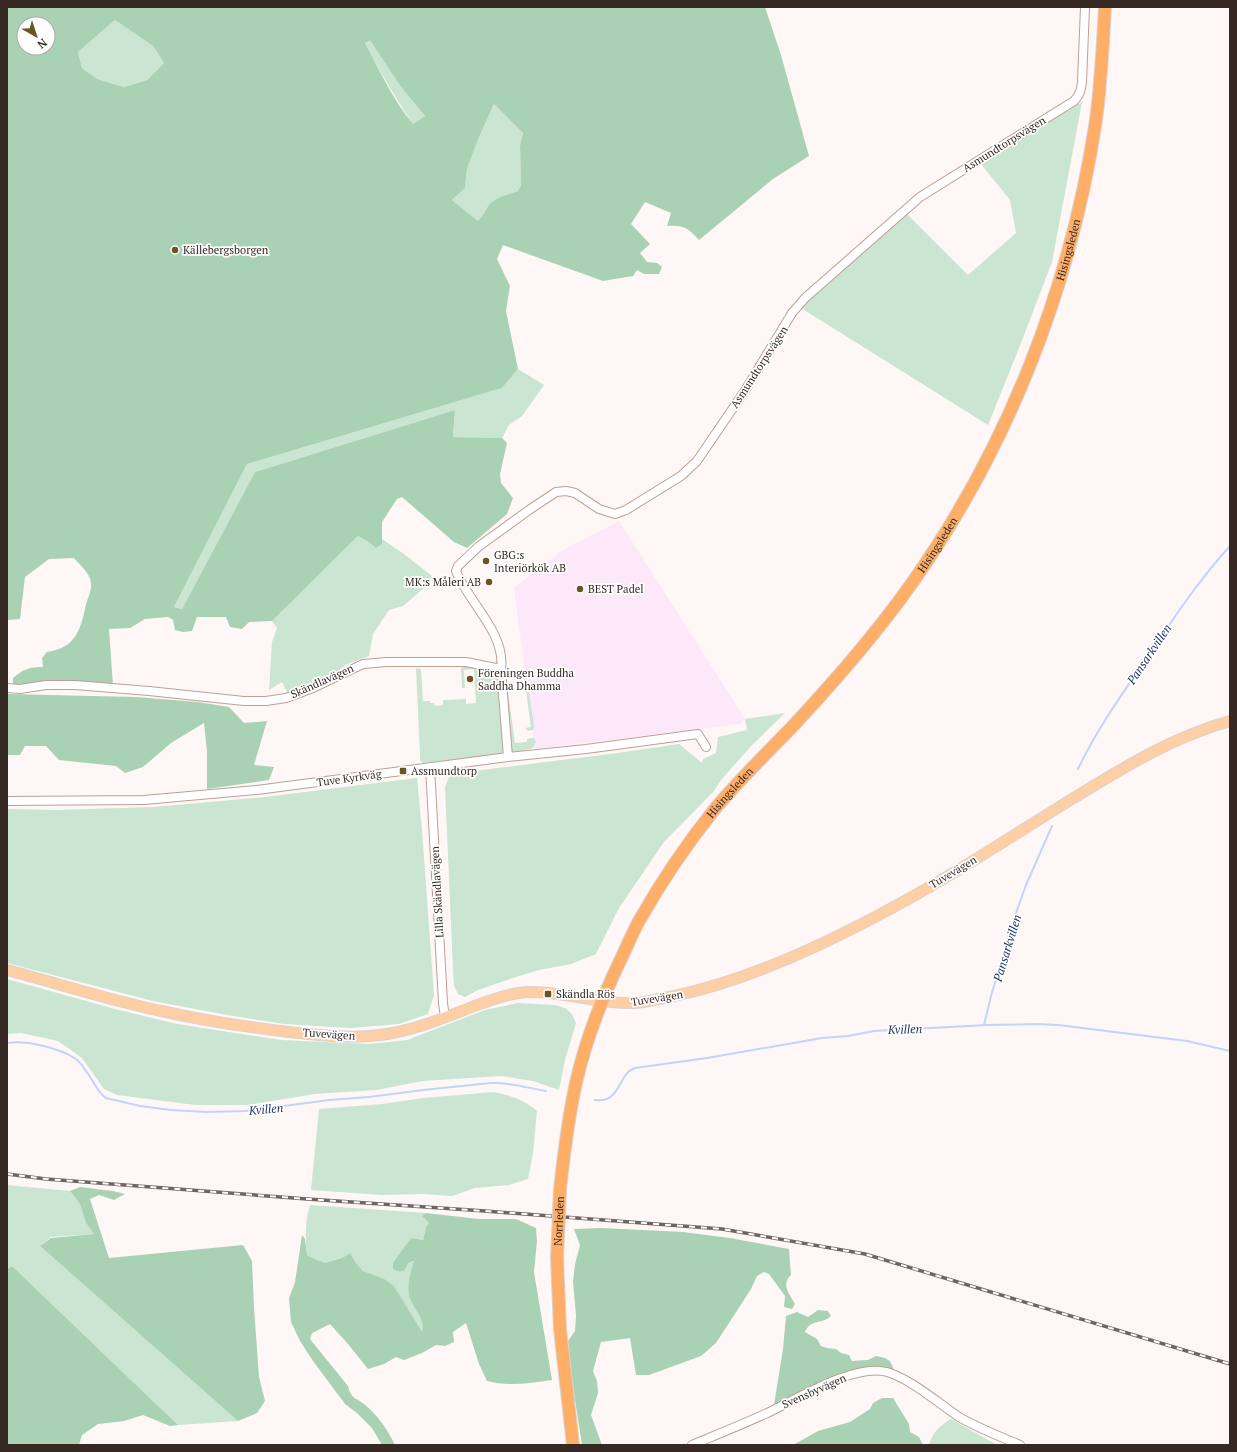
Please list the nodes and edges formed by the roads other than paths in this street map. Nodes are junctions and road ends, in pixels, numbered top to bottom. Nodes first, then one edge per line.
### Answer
1 (1085, 7) edge
2 (1105, 7) edge
3 (501, 669) junction
4 (7, 688) edge
5 (1230, 721) edge
6 (706, 747) dead end
7 (508, 757) junction
8 (430, 767) junction
9 (7, 801) edge
10 (7, 970) edge
11 (602, 1001) junction
12 (445, 1017) junction
13 (573, 1445) edge
14 (692, 1445) edge
15 (1020, 1445) edge

1 - 3 street, Asmundtorpsvägen
2 - 11 highway, Hisingsleden
3 - 4 street, Skändlavägen
3 - 7 street
5 - 11 main road, Tuvevägen
6 - 7 street, Tuve Kyrkväg
7 - 8 street, Tuve Kyrkväg
8 - 9 street, Tuve Kyrkväg
8 - 12 street, Lilla Skändlavägen
10 - 12 main road, Tuvevägen
11 - 12 main road, Tuvevägen
11 - 13 highway, Norrleden, bridge
14 - 15 street, Svensbyvägen

